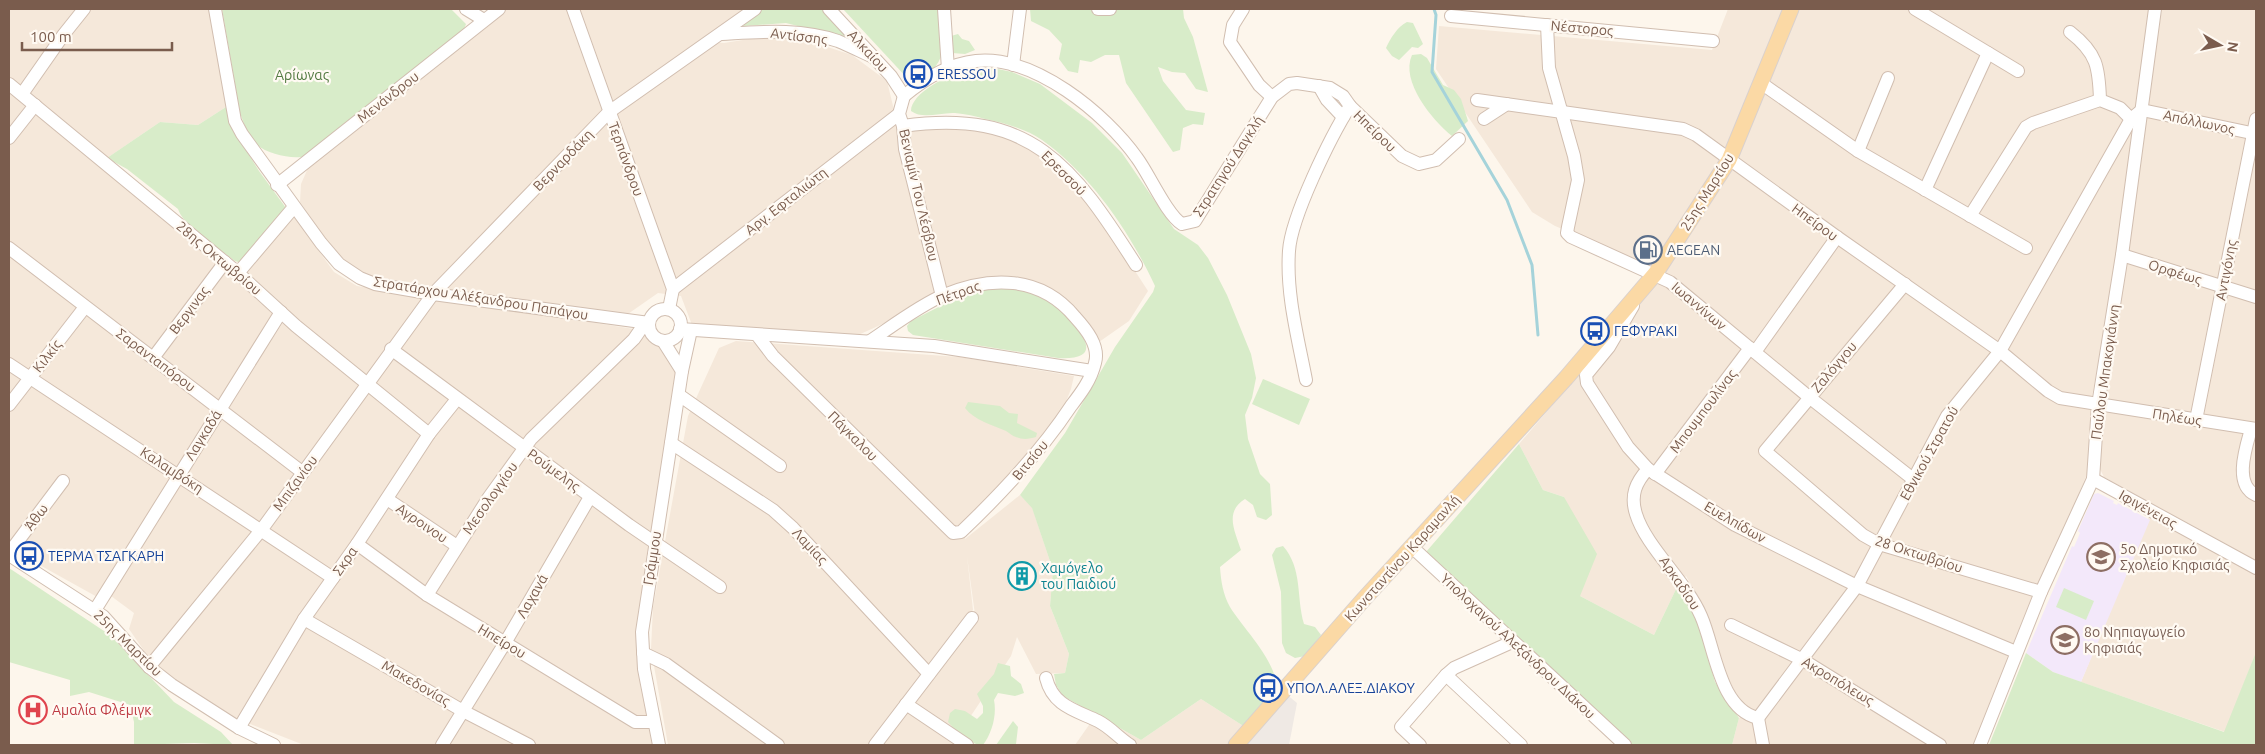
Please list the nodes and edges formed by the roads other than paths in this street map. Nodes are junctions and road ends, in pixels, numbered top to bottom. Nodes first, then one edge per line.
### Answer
1 (84, 9) edge
2 (214, 9) edge
3 (466, 9) edge
4 (499, 9) edge
5 (573, 9) edge
6 (755, 9) edge
7 (829, 9) edge
8 (944, 9) edge
9 (1020, 9) edge
10 (1098, 9) edge
11 (1110, 9) edge
12 (1243, 9) edge
13 (1791, 9) edge
14 (1915, 9) edge
15 (2155, 9) edge
16 (1451, 16) dead end
17 (484, 20) junction
18 (1547, 25) junction
19 (2070, 32) dead end
20 (722, 34) junction
21 (1713, 40) dead end
22 (1988, 53) junction
23 (874, 57) junction
24 (1013, 65) junction
25 (948, 69) junction
26 (2018, 71) dead end
27 (1888, 78) dead end
28 (1761, 83) junction
29 (9, 84) edge
30 (1288, 84) joint
31 (22, 94) junction
32 (904, 96) junction
33 (1272, 97) junction
34 (1476, 100) dead end
35 (2100, 100) junction
36 (1507, 104) junction
37 (35, 105) junction
38 (2142, 110) junction
39 (1346, 111) junction
40 (609, 112) junction
41 (1562, 113) junction
42 (1484, 119) dead end
43 (2131, 119) junction
44 (2256, 119) edge
45 (901, 120) junction
46 (2255, 133) edge
47 (9, 138) edge
48 (1459, 139) dead end
49 (1858, 151) junction
50 (1729, 160) junction
51 (277, 185) junction
52 (1925, 190) junction
53 (294, 207) junction
54 (1970, 216) junction
55 (1837, 237) junction
56 (9, 248) edge
57 (2026, 248) dead end
58 (2122, 255) junction
59 (225, 262) junction
60 (1136, 265) dead end
61 (238, 273) junction
62 (1655, 274) junction
63 (1905, 284) junction
64 (2222, 286) junction
65 (673, 289) junction
66 (433, 294) junction
67 (942, 296) junction
68 (1637, 296) junction
69 (2256, 297) edge
70 (85, 306) junction
71 (669, 309) junction
72 (281, 312) junction
73 (647, 323) junction
74 (686, 329) junction
75 (757, 335) junction
76 (663, 341) junction
77 (870, 341) junction
78 (391, 349) junction
79 (1752, 350) junction
80 (2000, 351) junction
81 (1587, 354) joint
82 (153, 358) junction
83 (9, 364) edge
84 (682, 370) junction
85 (1092, 371) junction
86 (30, 378) junction
87 (1306, 380) dead end
88 (366, 384) junction
89 (679, 394) junction
90 (1809, 397) junction
91 (457, 398) junction
92 (9, 405) edge
93 (2098, 405) junction
94 (220, 408) junction
95 (2196, 420) junction
96 (2254, 429) edge
97 (429, 434) junction
98 (671, 443) junction
99 (525, 448) junction
100 (1765, 451) joint
101 (780, 466) dead end
102 (1652, 471) junction
103 (302, 472) junction
104 (179, 474) junction
105 (1913, 479) junction
106 (2093, 479) junction
107 (62, 481) dead end
108 (2256, 495) edge
109 (590, 497) junction
110 (386, 499) junction
111 (262, 529) junction
112 (953, 533) joint
113 (654, 543) junction
114 (357, 544) junction
115 (1879, 544) junction
116 (457, 546) junction
117 (1412, 546) junction
118 (9, 554) edge
119 (2256, 568) edge
120 (333, 578) junction
121 (1856, 586) junction
122 (720, 587) dead end
123 (2041, 592) junction
124 (426, 595) junction
125 (95, 610) junction
126 (972, 618) dead end
127 (304, 619) junction
128 (1731, 625) dead end
129 (1512, 642) junction
130 (505, 643) junction
131 (2016, 652) junction
132 (643, 653) junction
133 (1803, 660) junction
134 (150, 667) junction
135 (928, 674) junction
136 (1446, 675) junction
137 (1046, 678) dead end
138 (906, 704) junction
139 (463, 711) junction
140 (1758, 718) junction
141 (654, 722) junction
142 (239, 728) junction
143 (1112, 740) edge
144 (274, 745) edge
145 (442, 745) edge
146 (529, 745) edge
147 (659, 745) edge
148 (778, 745) edge
149 (875, 745) edge
150 (967, 745) edge
151 (1130, 745) edge
152 (1236, 745) edge
153 (1420, 745) edge
154 (1521, 745) edge
155 (1625, 745) edge
156 (1763, 745) edge
157 (1940, 745) edge
158 (1980, 745) edge

1 - 31 street
2 - 51 street, Στρατάρχου Αλέξανδρου Παπάγου
3 - 17 street
4 - 17 street, Μενάνδρου
5 - 40 street, Τερπάνδρου
6 - 20 street, Βερναρδάκη
7 - 23 street, Αλκαίου
8 - 25 street
9 - 24 street
10 - 11 street
12 - 33 street
13 - 28 main road, 25ης Μαρτίου
14 - 22 street
15 - 38 street, Παύλου Μπακογιάννη
16 - 18 street, Νέστορος
17 - 51 street, Μενάνδρου
18 - 21 street, Νέστορος
18 - 41 street, Ιωαννίνων
19 - 35 street
20 - 23 street, Αντίσσης
20 - 40 street, Βερναρδάκη
22 - 26 street
22 - 52 street
23 - 32 street, Αλκαίου
24 - 25 street, Στρατηγού Δαγκλή
24 - 33 street, Στρατηγού Δαγκλή
25 - 32 street, Στρατηγού Δαγκλή
27 - 49 street
28 - 49 street
28 - 50 main road, 25ης Μαρτίου
29 - 31 street, 28ης Οκτωβρίου
30 - 33 street, Στρατηγού Δαγκλή
30 - 39 street, Ηπείρου
31 - 37 street, 28ης Οκτωβρίου
32 - 45 street, Βενιαμίν Του Λέσβιου
34 - 36 street, Ηπείρου
35 - 43 street
35 - 54 street
36 - 41 street, Ηπείρου
36 - 42 street
37 - 47 street
37 - 59 street, 28ης Οκτωβρίου
38 - 43 street, Εθνικού Στρατού
38 - 46 street, Απόλλωνος
38 - 58 street, Παύλου Μπακογιάννη
39 - 48 street, Ηπείρου
39 - 87 street
40 - 65 street, Τερπάνδρου
40 - 66 street, Βερναρδάκη
41 - 50 street, Ηπείρου
41 - 62 street, Ιωαννίνων
43 - 80 street, Εθνικού Στρατού
44 - 46 street, Αντιγόνης
45 - 60 street, Ερεσσού
45 - 65 street, Αργ. Εφταλιώτη
45 - 67 street, Βενιαμίν Του Λέσβιου
46 - 64 street, Αντιγόνης
49 - 52 street
50 - 55 street, Ηπείρου
50 - 62 main road, 25ης Μαρτίου
51 - 53 street, Στρατάρχου Αλέξανδρου Παπάγου
52 - 54 street
53 - 61 street
53 - 66 street, Στρατάρχου Αλέξανδρου Παπάγου
54 - 57 street
55 - 63 street, Ηπείρου
55 - 79 street, Μπουμπουλίνας
56 - 70 street, Σαρανταπόρου
58 - 64 street, Ορφέως
58 - 93 street, Παύλου Μπακογιάννη
59 - 61 street, 28ης Οκτωβρίου
59 - 82 street, Bεργινας
61 - 72 street, 28ης Οκτωβρίου
62 - 68 main road, 25ης Μαρτίου
62 - 79 street, Ιωαννίνων
63 - 80 street, Ηπείρου
63 - 90 street, Ζαλόγγου
64 - 69 street, Ορφέως
64 - 95 street, Αντιγόνης
65 - 71 street
66 - 73 street, Στρατάρχου Αλέξανδρου Παπάγου
66 - 78 street, Μπιζανίου
67 - 77 street, Πέτρας
67 - 85 street, Πέτρας
68 - 81 main road, 25ης Μαρτίου
68 - 102 street, Ευελπίδων
70 - 82 street, Σαρανταπόρου
70 - 86 street, Κιλκίς
71 - 73 street
71 - 74 street
72 - 88 street, 28ης Οκτωβρίου
72 - 94 street, Λαγκαδά
73 - 76 street
73 - 99 street, Μεσολογγίου
74 - 75 street
74 - 76 street
74 - 84 street, Γράμμου
75 - 77 street
75 - 112 street, Πάγκαλου
76 - 84 street
77 - 85 street
78 - 88 street, Μπιζανίου
78 - 91 street, Ρούμελης
79 - 90 street, Ιωαννίνων
79 - 102 street, Μπουμπουλίνας
80 - 93 street, Ηπείρου
80 - 105 street, Εθνικού Στρατού
81 - 117 main road, Κωνσταντίνου Καραμανλή
82 - 94 street, Σαρανταπόρου
83 - 86 street, Καλαμβόκη
84 - 89 street, Γράμμου
85 - 112 street, Βιτσίου
86 - 92 street, Κιλκίς
86 - 104 street, Καλαμβόκη
88 - 97 street, 28ης Οκτωβρίου
88 - 103 street, Μπιζανίου
89 - 98 street, Γράμμου
89 - 101 street
90 - 100 street, Ζαλόγγου
90 - 105 street, Ιωαννίνων
91 - 97 street, Σκρα
91 - 99 street, Ρούμελης
93 - 95 street, Πηλέως
93 - 106 street, Παύλου Μπακογιάννη
94 - 103 street, Σαρανταπόρου
94 - 104 street, Λαγκαδά
95 - 96 street, Πηλέως
96 - 108 street
97 - 110 street, Σκρα
98 - 113 street, Γράμμου
98 - 135 street, Λαμίας
99 - 109 street, Ρούμελης
99 - 116 street, Μεσολογγίου
100 - 115 street, 28 Οκτωβρίου
102 - 121 street, Ευελπίδων
102 - 140 street, Αρκαδίου
103 - 111 street, Μπιζανίου
104 - 111 street, Καλαμβόκη
104 - 125 street, Λαγκαδά
105 - 115 street, Εθνικού Στρατού
106 - 119 street, Ιφιγένειας
106 - 123 street, Παύλου Μπακογιάννη
107 - 118 street, Άθω
109 - 113 street, Ρούμελης
109 - 130 street, Λαχανά
110 - 114 street, Σκρα
110 - 116 street, Αγροινου
111 - 120 street, Καλαμβόκη
111 - 134 street, Μπιζανίου
113 - 122 street, Ρούμελης
113 - 132 street, Γράμμου
114 - 120 street, Σκρα
114 - 124 street, Ηπείρου
115 - 121 street, Εθνικού Στρατού
115 - 123 street, 28 Οκτωβρίου
116 - 124 street, Μεσολογγίου
117 - 129 street, Υπολοχαγού Αλεξάνδρου Διάκου
117 - 152 main road, Κωνσταντίνου Καραμανλή
118 - 125 street, 25ης Μαρτίου
120 - 127 street, Σκρα
121 - 131 street, Ευελπίδων
121 - 133 street, Εθνικού Στρατού
123 - 131 street, Παύλου Μπακογιάννη
124 - 130 street, Ηπείρου
125 - 134 street, 25ης Μαρτίου
126 - 135 street
127 - 139 street, Μακεδονίας
127 - 142 street, Σκρα
128 - 133 street, Ακροπόλεως
129 - 136 street
129 - 155 street, Υπολοχαγού Αλεξάνδρου Διάκου
130 - 139 street, Λαχανά
130 - 141 street, Ηπείρου
131 - 158 street, Παύλου Μπακογιάννη
132 - 141 street, Γράμμου
132 - 148 street
133 - 140 street, Εθνικού Στρατού
133 - 157 street, Ακροπόλεως
134 - 142 street, 25ης Μαρτίου
135 - 138 street
136 - 153 street
136 - 154 street
137 - 143 street
138 - 149 street
138 - 150 street
139 - 145 street, Λαχανά
139 - 146 street, Μακεδονίας
140 - 156 street
141 - 147 street, Γράμμου
142 - 144 street, 25ης Μαρτίου
143 - 151 street

